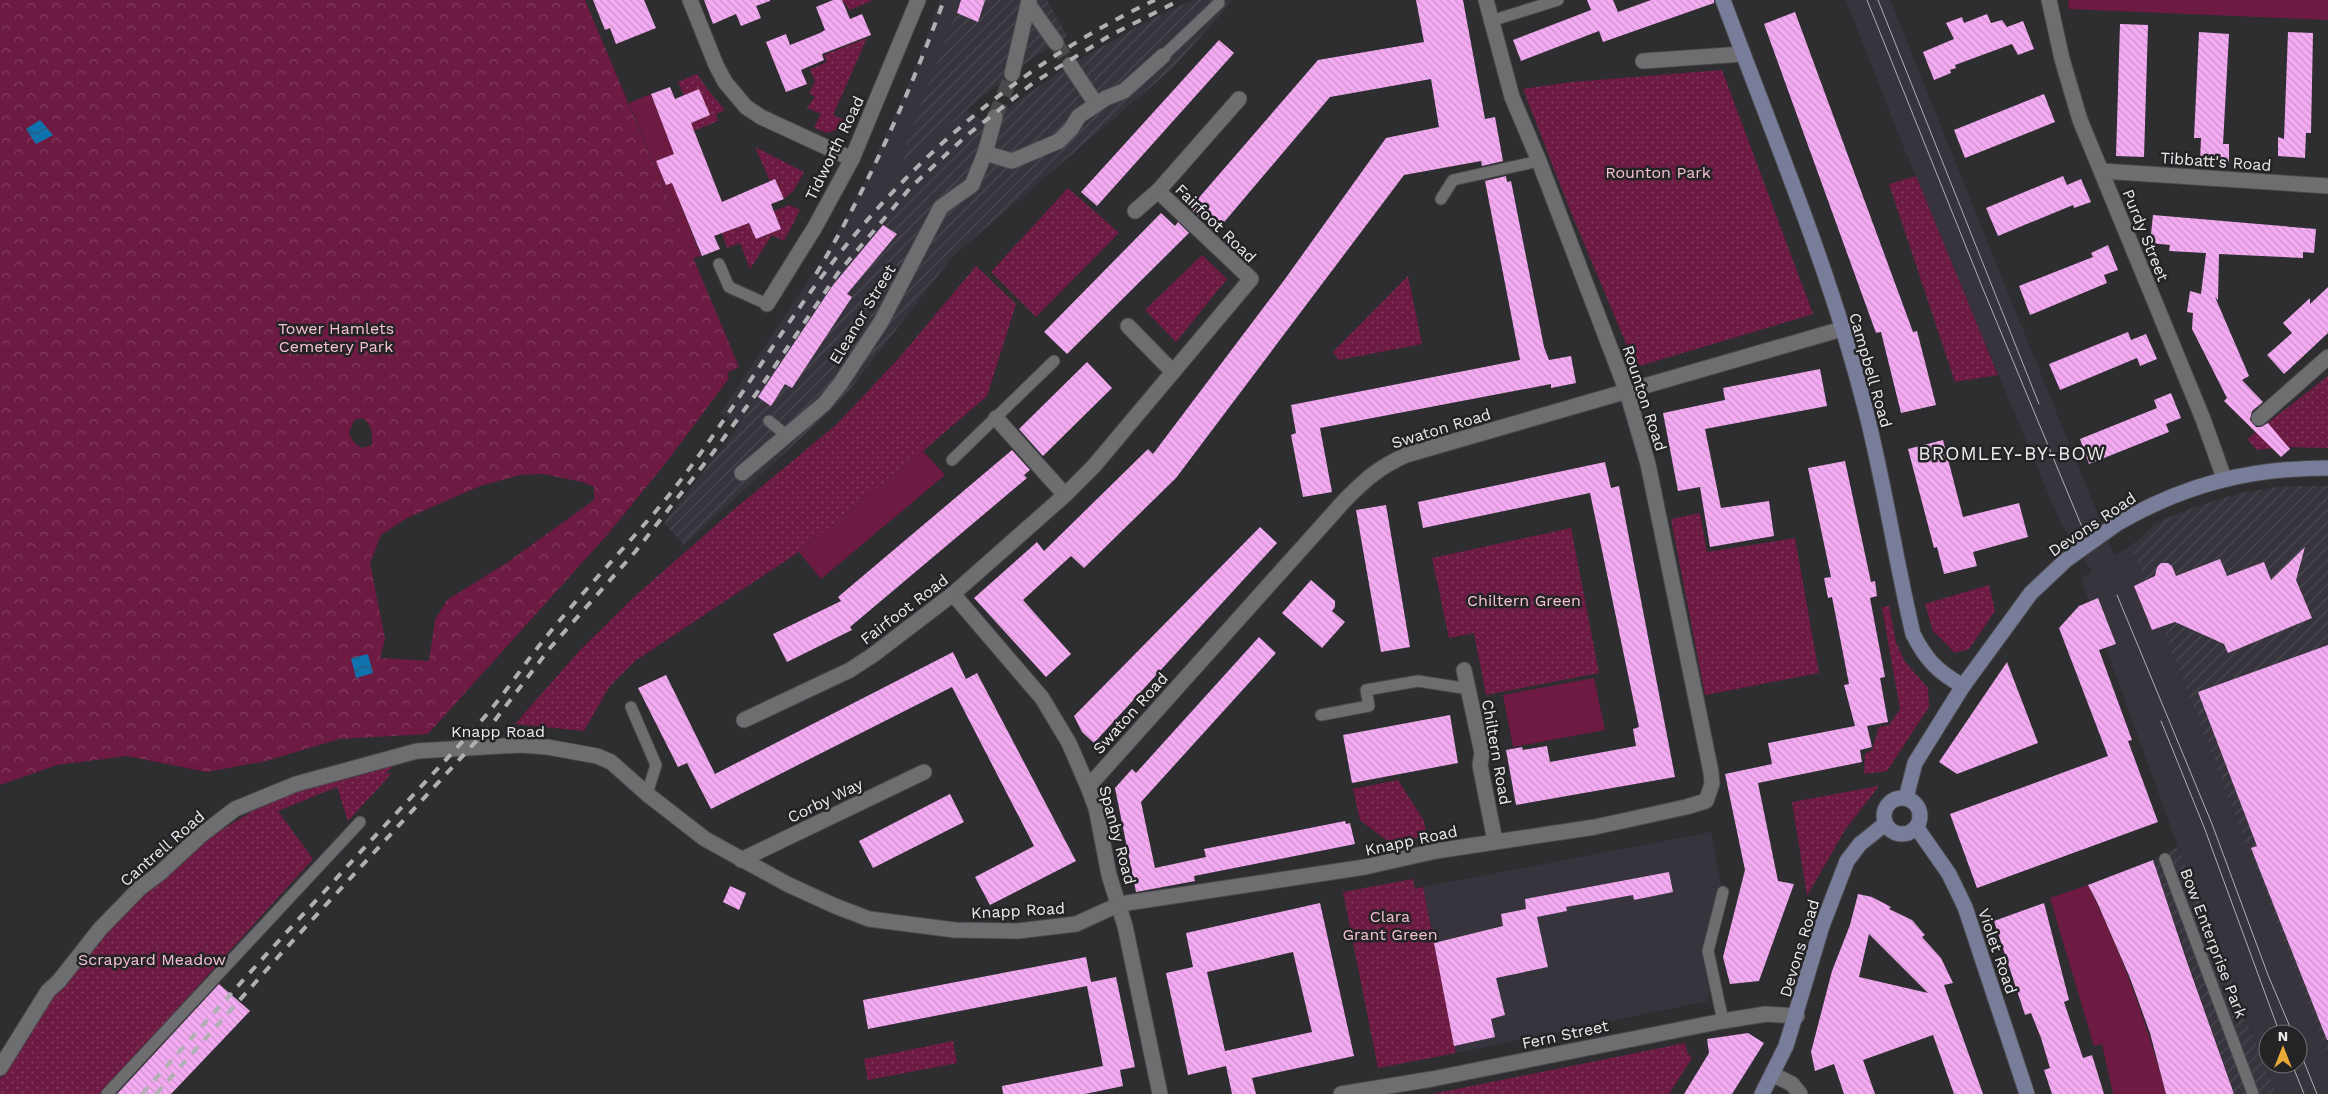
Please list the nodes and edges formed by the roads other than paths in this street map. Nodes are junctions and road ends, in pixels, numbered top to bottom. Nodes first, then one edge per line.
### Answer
1 (690, 0) edge
2 (918, 0) edge
3 (1486, 0) edge
4 (1558, 0) edge
5 (2049, 0) edge
6 (1728, 1) edge
7 (1029, 3) edge
8 (1219, 3) dead end
9 (1491, 21) junction
10 (1056, 43) tunnel mouth
11 (1743, 54) junction
12 (1163, 56) joint
13 (1643, 61) dead end
14 (1070, 65) tunnel mouth
15 (1012, 74) tunnel mouth
16 (1239, 99) dead end
17 (1096, 104) junction
18 (995, 117) tunnel mouth
19 (985, 153) junction
20 (852, 159) junction
21 (1539, 161) junction
22 (2102, 171) junction
23 (2328, 186) edge
24 (1158, 191) junction
25 (1441, 199) dead end
26 (1135, 211) dead end
27 (719, 264) dead end
28 (767, 304) joint
29 (1128, 326) dead end
30 (1842, 329) junction
31 (2328, 357) edge
32 (1054, 361) dead end
33 (1173, 372) junction
34 (1627, 392) junction
35 (996, 418) junction
36 (2259, 418) dead end
37 (769, 421) dead end
38 (786, 435) junction
39 (952, 460) dead end
40 (2328, 468) edge
41 (742, 473) dead end
42 (2224, 478) junction
43 (1065, 495) junction
44 (953, 594) junction
45 (1464, 670) dead end
46 (1963, 686) junction
47 (1469, 689) junction
48 (631, 707) dead end
49 (1321, 715) dead end
50 (744, 720) dead end
51 (417, 751) joint
52 (924, 772) dead end
53 (1088, 786) junction
54 (647, 794) junction
55 (1906, 798) junction
56 (1686, 807) joint
57 (360, 822) dead end
58 (1885, 824) junction
59 (1917, 828) junction
60 (1495, 841) junction
61 (2164, 859) dead end
62 (741, 860) junction
63 (1723, 892) dead end
64 (1120, 904) junction
65 (1797, 1016) junction
66 (1723, 1021) junction
67 (0, 1068) edge
68 (1774, 1075) junction
69 (106, 1094) edge
70 (1160, 1094) edge
71 (1341, 1094) edge
72 (1762, 1094) edge
73 (1800, 1094) edge
74 (2027, 1094) edge
75 (2253, 1094) edge

1 - 20 street
2 - 20 street, Tidworth Road
3 - 9 street, Rounton Road
4 - 9 lane
5 - 22 street, Purdy Street
6 - 11 street, Campbell Road
7 - 10 street
7 - 15 street
8 - 12 lane
9 - 21 street, Rounton Road
11 - 13 street
11 - 30 street, Campbell Road
12 - 17 street
14 - 17 street
16 - 24 street, Fairfoot Road
17 - 19 street
18 - 19 street, Eleanor Street
19 - 38 street, Eleanor Street
20 - 28 street, Tidworth Road
21 - 25 lane
21 - 34 street, Rounton Road
22 - 23 street, Tibbatt's Road
22 - 42 street, Purdy Street
24 - 26 street, Fairfoot Road
24 - 33 street, Fairfoot Road
27 - 28 lane
29 - 33 street
30 - 34 street, Swaton Road
30 - 46 street, Campbell Road
31 - 36 street
32 - 35 lane
33 - 43 street, Fairfoot Road
34 - 53 street, Swaton Road
34 - 56 street, Rounton Road
35 - 39 lane
35 - 43 street
37 - 38 lane
38 - 41 street, Eleanor Street
40 - 42 street, Devons Road
42 - 46 street, Devons Road, bridge
43 - 44 street, Fairfoot Road
44 - 50 street, Fairfoot Road
44 - 53 street, Spanby Road
45 - 47 street, Chiltern Road
46 - 55 street, Devons Road
47 - 49 lane
47 - 60 street, Chiltern Road
48 - 54 lane
51 - 54 street, Knapp Road
51 - 67 street, Cantrell Road
52 - 62 street, Corby Way
53 - 64 street, Spanby Road
54 - 62 street, Knapp Road
55 - 58 street
55 - 59 street
56 - 60 street, Knapp Road
57 - 69 lane
58 - 59 street
58 - 65 street, Devons Road
59 - 74 street, Violet Road
60 - 64 street, Knapp Road
61 - 75 lane, Bow Enterprise Park
62 - 64 street, Knapp Road
63 - 66 lane
64 - 70 street, Spanby Road
65 - 66 street, Fern Street
65 - 68 street, Devons Road
66 - 71 street, Fern Street
68 - 72 street, Devons Road
68 - 73 street

